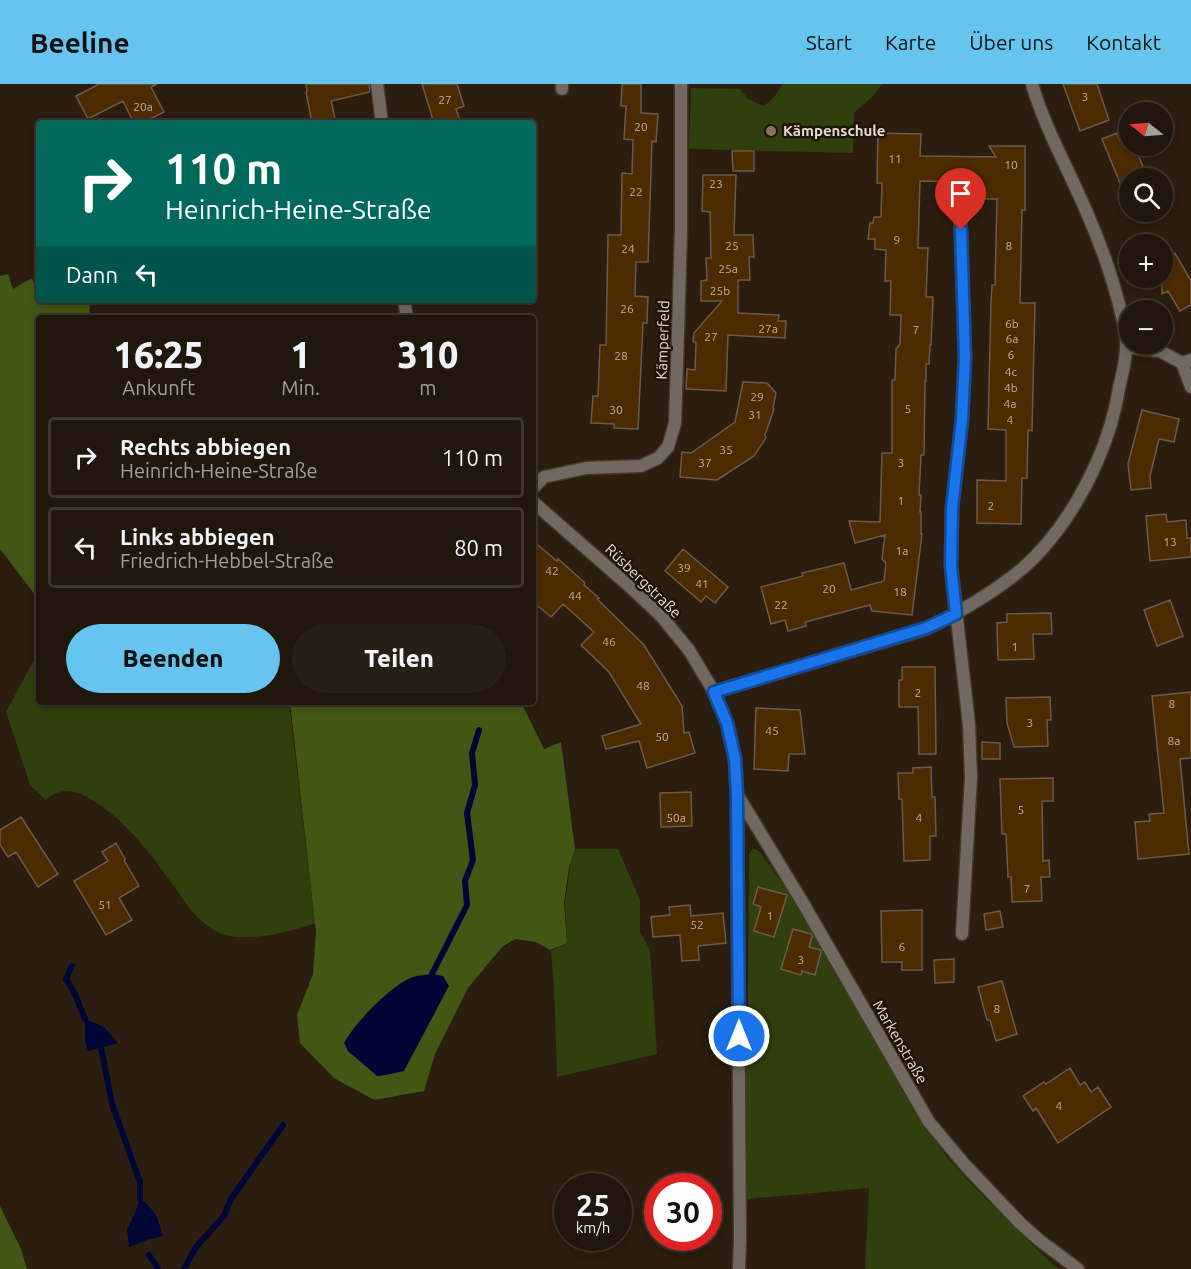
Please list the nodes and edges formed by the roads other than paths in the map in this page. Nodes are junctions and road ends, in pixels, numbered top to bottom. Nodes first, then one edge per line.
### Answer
1 (377, 84) edge
2 (681, 84) edge
3 (1032, 84) edge
4 (382, 120) edge
5 (960, 208) dead end
6 (1119, 309) edge
7 (1125, 354) edge
8 (1167, 354) edge
9 (1186, 362) edge
10 (1191, 387) edge
11 (536, 485) edge
12 (536, 504) edge
13 (956, 614) junction
14 (714, 692) junction
15 (737, 795) junction
16 (962, 934) dead end
17 (739, 1269) edge
18 (1078, 1269) edge

1 - 4 street
2 - 11 street, Kämperfeld
3 - 6 street
5 - 13 street
7 - 13 street
8 - 9 street
9 - 10 street
12 - 14 street, Rüsbergstraße
13 - 14 street
13 - 16 street
14 - 15 street, Rüsbergstraße
15 - 17 street, Rüsbergstraße
15 - 18 street, Markenstraße

